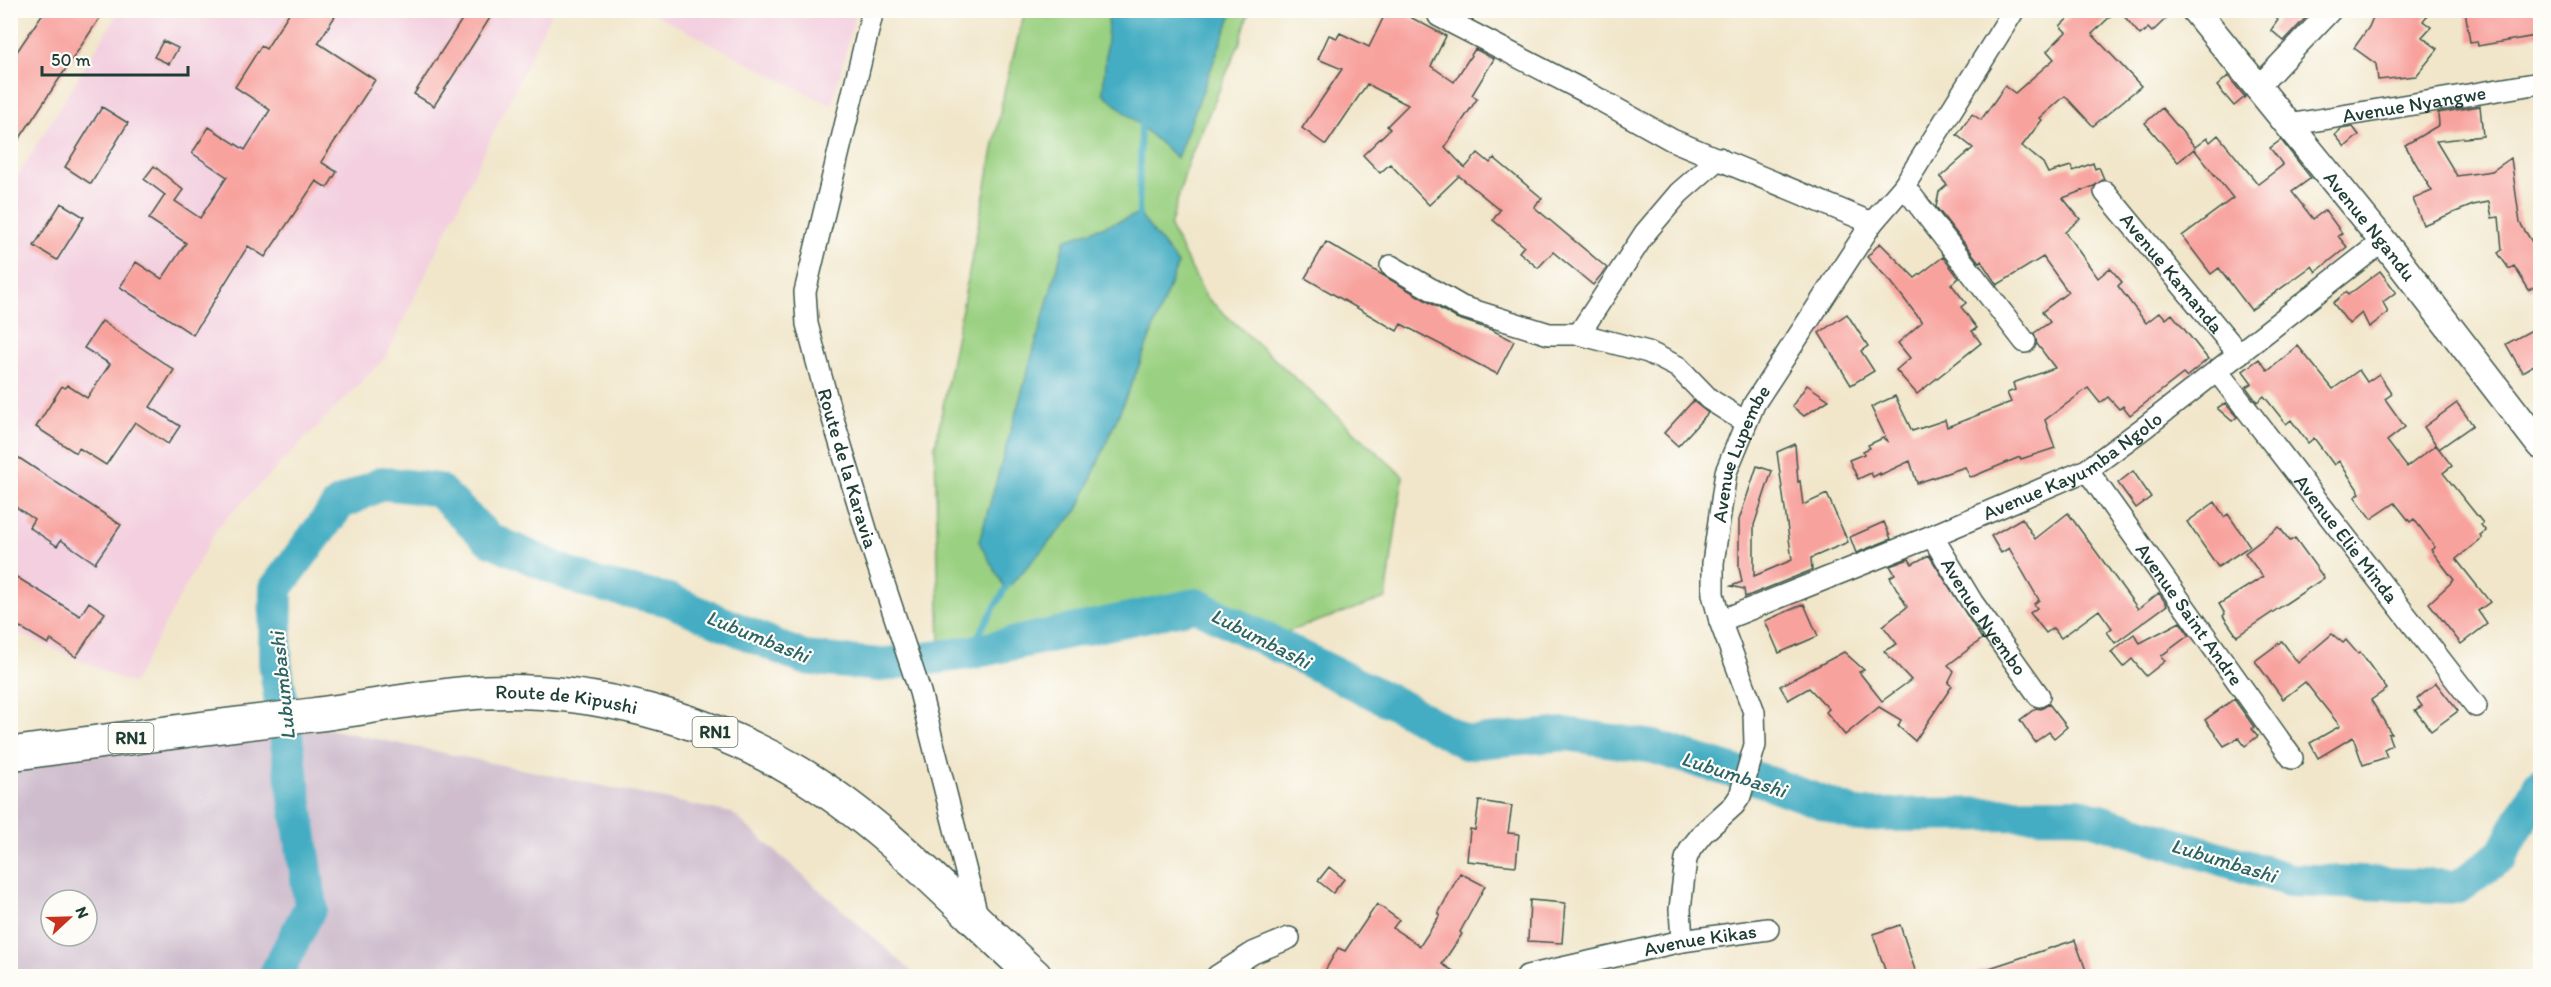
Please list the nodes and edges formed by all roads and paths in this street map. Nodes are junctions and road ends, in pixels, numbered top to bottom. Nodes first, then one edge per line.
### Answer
1 (873, 10) edge
2 (2014, 10) edge
3 (2194, 10) edge
4 (2331, 10) edge
5 (1439, 16) dead end
6 (2541, 83) edge
7 (2258, 87) junction
8 (2288, 125) junction
9 (1719, 158) junction
10 (1904, 186) junction
11 (2104, 192) dead end
12 (1872, 223) junction
13 (2383, 241) junction
14 (1391, 267) dead end
15 (1579, 334) junction
16 (2025, 342) dead end
17 (2239, 354) junction
18 (2217, 371) junction
19 (1745, 422) junction
20 (2541, 445) edge
21 (2087, 470) junction
22 (1932, 536) junction
23 (1720, 621) junction
24 (2039, 696) dead end
25 (2476, 706) dead end
26 (10, 754) edge
27 (2292, 758) dead end
28 (979, 922) junction
29 (1768, 929) dead end
30 (1289, 938) dead end
31 (1682, 941) junction
32 (1035, 976) edge
33 (1217, 976) edge
34 (1527, 976) edge

1 - 28 street, Route de la Karavia
2 - 10 street, Avenue Lupembe
3 - 7 street, Avenue Ngandu
4 - 7 street
5 - 9 street
6 - 8 street, Avenue Nyangwe
7 - 8 street, Avenue Ngandu
8 - 13 street, Avenue Ngandu
9 - 12 street
9 - 15 street
10 - 12 street, Avenue Lupembe
10 - 16 street
11 - 17 street, Avenue Kamanda
12 - 19 street, Avenue Lupembe
13 - 17 street, Avenue Kayumba Ngolo
13 - 20 street, Avenue Ngandu
14 - 15 street
15 - 19 street
17 - 18 street, Avenue Kayumba Ngolo
18 - 21 street, Avenue Kayumba Ngolo
18 - 25 street, Avenue Elie Minda
19 - 23 street, Avenue Lupembe
21 - 22 street, Avenue Kayumba Ngolo
21 - 27 street, Avenue Saint Andre
22 - 23 street, Avenue Kayumba Ngolo
22 - 24 street, Avenue Nyembo
23 - 31 street, Avenue Lupembe
26 - 28 highway, Route de Kipushi / RN1
28 - 32 highway, Route de Kipushi / RN1
29 - 31 street, Avenue Kikas
30 - 33 street
31 - 34 street, Avenue Kikas

